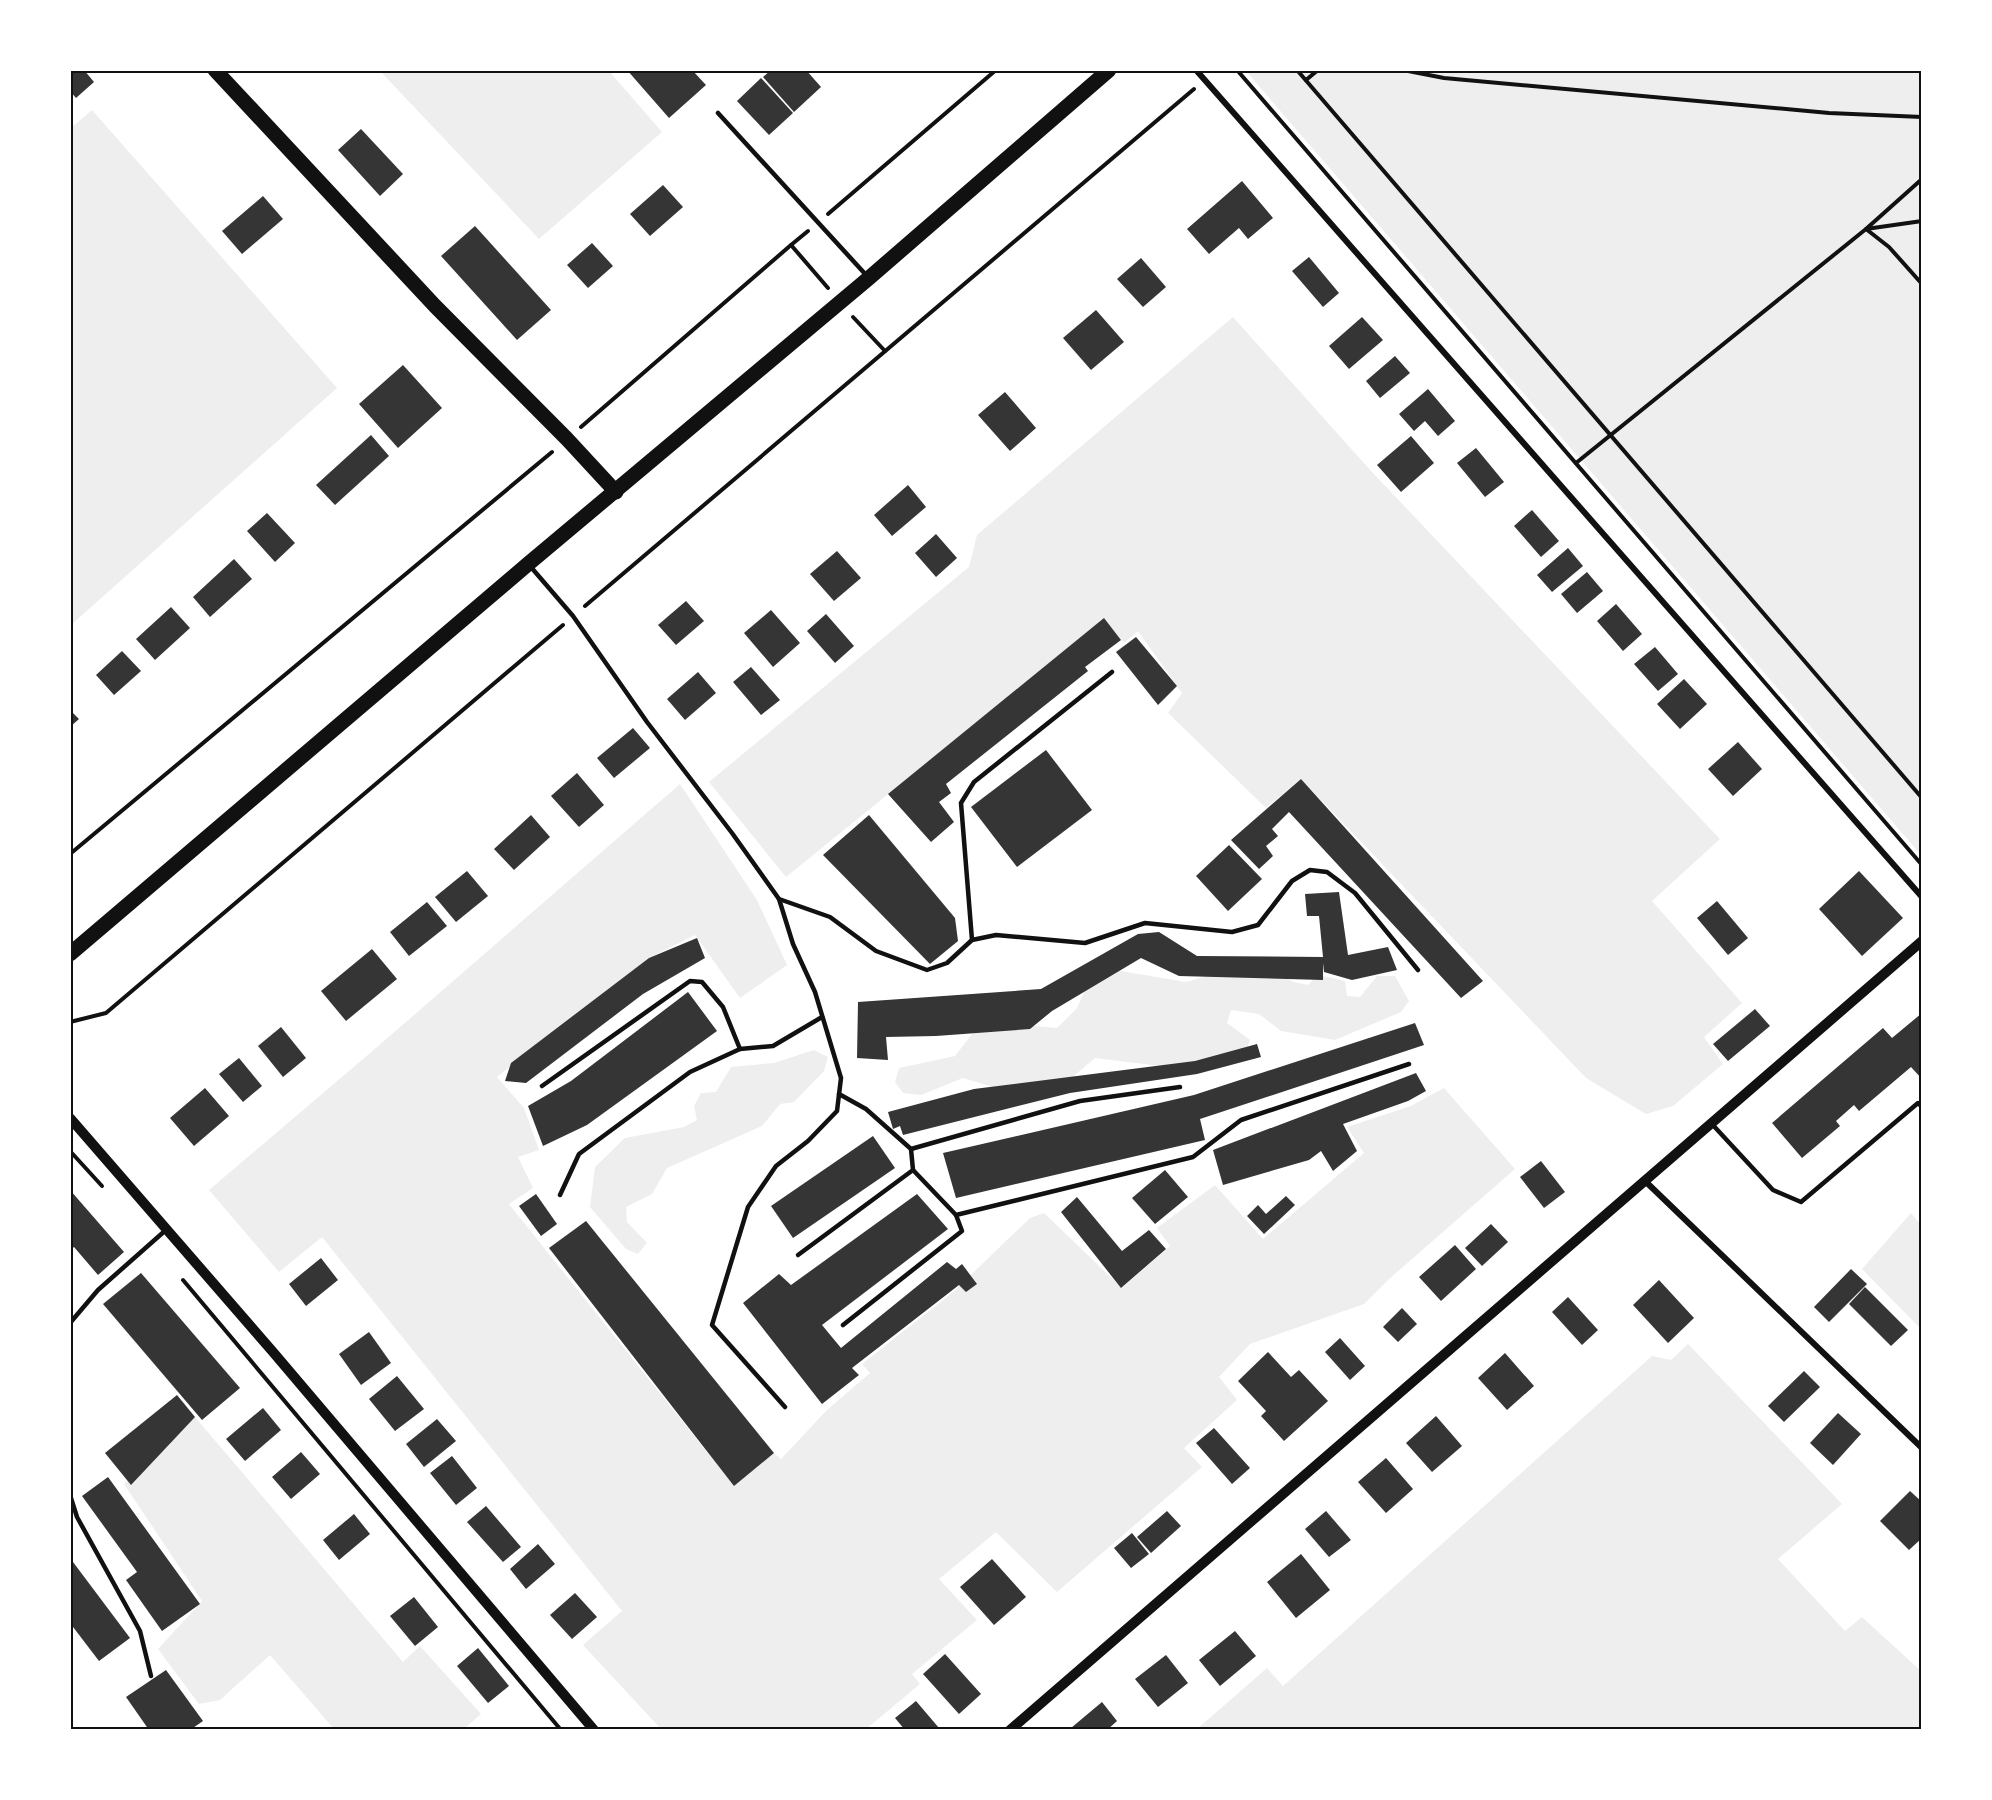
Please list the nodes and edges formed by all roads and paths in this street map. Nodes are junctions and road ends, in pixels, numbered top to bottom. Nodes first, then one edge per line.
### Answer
1 (216, 70) edge
2 (996, 70) edge
3 (1109, 70) edge
4 (1197, 70) edge
5 (1237, 70) edge
6 (1298, 70) edge
7 (1318, 70) edge
8 (1403, 70) edge
9 (1205, 80) junction
10 (1306, 80) junction
11 (718, 113) dead end
12 (1922, 117) edge
13 (1922, 179) edge
14 (1922, 221) edge
15 (818, 222) junction
16 (1866, 229) junction
17 (791, 245) junction
18 (869, 278) junction
19 (1922, 284) edge
20 (840, 302) junction
21 (885, 351) junction
22 (1609, 436) junction
23 (567, 439) junction
24 (1576, 463) junction
25 (616, 492) junction
26 (528, 564) junction
27 (573, 616) junction
28 (1112, 672) dead end
29 (1922, 798) edge
30 (70, 854) edge
31 (1922, 865) edge
32 (1922, 897) edge
33 (779, 899) junction
34 (972, 940) junction
35 (1922, 941) edge
36 (70, 954) edge
37 (1419, 970) dead end
38 (822, 1017) junction
39 (70, 1022) edge
40 (740, 1049) junction
41 (1409, 1064) dead end
42 (542, 1086) dead end
43 (1180, 1087) dead end
44 (839, 1094) junction
45 (1922, 1107) edge
46 (70, 1118) edge
47 (1710, 1122) junction
48 (911, 1149) junction
49 (70, 1151) edge
50 (913, 1170) junction
51 (1644, 1180) junction
52 (108, 1193) dead end
53 (560, 1195) dead end
54 (956, 1215) junction
55 (167, 1229) junction
56 (798, 1255) dead end
57 (182, 1278) dead end
58 (70, 1323) edge
59 (843, 1325) dead end
60 (785, 1407) dead end
61 (1922, 1448) edge
62 (70, 1495) edge
63 (151, 1676) dead end
64 (561, 1730) edge
65 (594, 1730) edge
66 (1010, 1730) edge

1 - 23 main road
2 - 15 path
3 - 18 main road
4 - 9 street
5 - 24 path
6 - 10 path
7 - 10 path
8 - 12 path
9 - 21 path
9 - 32 street
10 - 22 path
11 - 15 lane
13 - 16 path
14 - 16 path
15 - 17 path
15 - 18 lane
16 - 19 path
16 - 22 path
17 - 20 path
17 - 23 path
18 - 20 main road
20 - 21 path
20 - 25 main road
21 - 27 path
22 - 24 path
22 - 29 path
23 - 25 main road
23 - 30 path
24 - 31 path
25 - 26 main road
26 - 27 lane
26 - 36 main road
27 - 33 lane
27 - 39 path
28 - 34 lane
33 - 34 lane
33 - 38 lane
34 - 37 lane
35 - 47 street
38 - 40 lane
38 - 44 lane
40 - 42 lane
40 - 53 lane
41 - 54 lane
43 - 48 lane
44 - 48 lane
44 - 60 lane
45 - 47 lane
46 - 55 street
47 - 51 street
48 - 50 lane
49 - 52 path
50 - 54 lane
50 - 56 lane
51 - 61 street
51 - 66 street
54 - 59 lane
55 - 58 lane
55 - 65 street
57 - 64 path
62 - 63 lane

